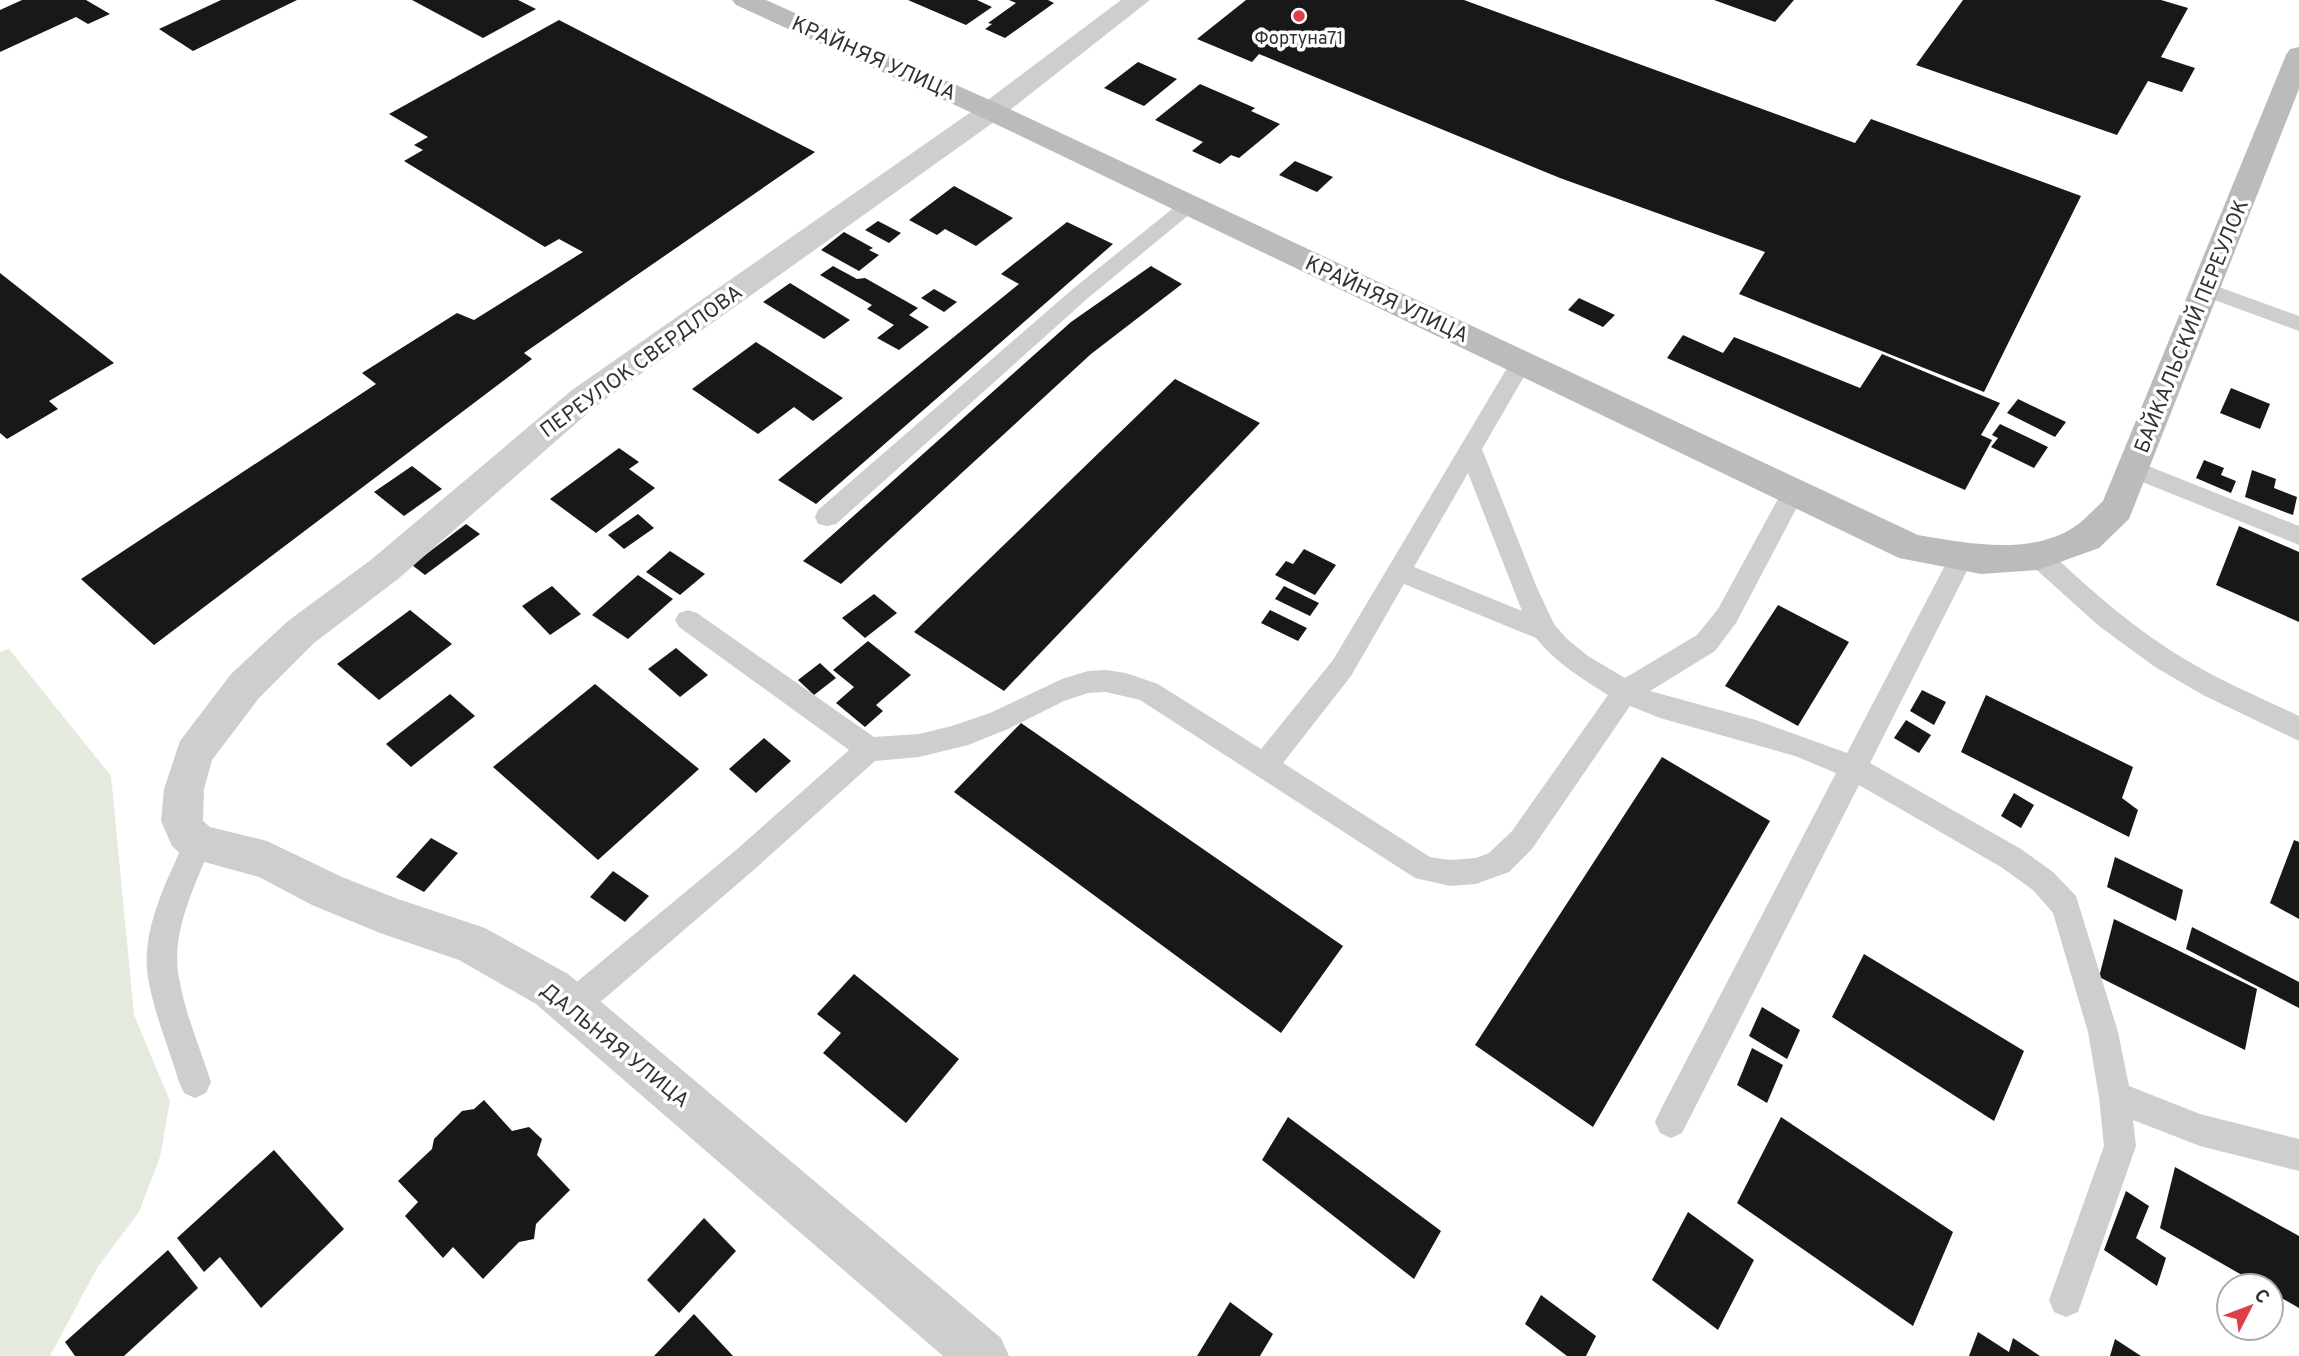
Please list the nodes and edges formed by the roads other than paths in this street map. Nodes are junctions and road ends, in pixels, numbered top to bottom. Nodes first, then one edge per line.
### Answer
1 (745, 0) edge
2 (1137, 0) edge
3 (2299, 57) edge
4 (991, 111) junction
5 (1188, 205) junction
6 (2206, 289) junction
7 (2299, 324) edge
8 (1521, 363) junction
9 (1470, 447) junction
10 (2133, 469) junction
11 (1793, 492) junction
12 (827, 517) dead end
13 (2299, 536) edge
14 (2038, 556) junction
15 (1962, 557) junction
16 (1398, 571) junction
17 (688, 620) dead end
18 (1545, 631) junction
19 (1625, 692) junction
20 (2299, 729) edge
21 (869, 749) junction
22 (1264, 766) junction
23 (1852, 767) junction
24 (198, 843) junction
25 (572, 1006) junction
26 (195, 1082) dead end
27 (2115, 1097) junction
28 (1671, 1122) dead end
29 (2299, 1155) edge
30 (2066, 1300) dead end
31 (983, 1356) edge

1 - 4 main road, КРАЙНЯЯ УЛИЦА
2 - 4 street, ПЕРЕУЛОК СВЕРДЛОВА
3 - 6 main road, БАЙКАЛЬСКИЙ ПЕРЕУЛОК
4 - 5 main road, КРАЙНЯЯ УЛИЦА
4 - 24 street, ПЕРЕУЛОК СВЕРДЛОВА
5 - 8 main road, КРАЙНЯЯ УЛИЦА
5 - 12 lane
6 - 7 lane
6 - 10 main road, БАЙКАЛЬСКИЙ ПЕРЕУЛОК
8 - 9 lane
8 - 11 main road, КРАЙНЯЯ УЛИЦА
9 - 16 lane
9 - 18 lane
10 - 13 lane
10 - 14 main road, БАЙКАЛЬСКИЙ ПЕРЕУЛОК
11 - 15 main road, КРАЙНЯЯ УЛИЦА
11 - 19 lane
14 - 15 main road, КРАЙНЯЯ УЛИЦА
14 - 20 lane
15 - 23 lane
16 - 18 lane
16 - 22 lane
17 - 21 lane
18 - 19 lane
19 - 22 lane
19 - 23 lane
21 - 22 lane
21 - 25 lane
23 - 27 lane
23 - 28 lane
24 - 25 street, ДАЛЬНЯЯ УЛИЦА
24 - 26 lane
25 - 31 street, ДАЛЬНЯЯ УЛИЦА
27 - 29 lane
27 - 30 lane

